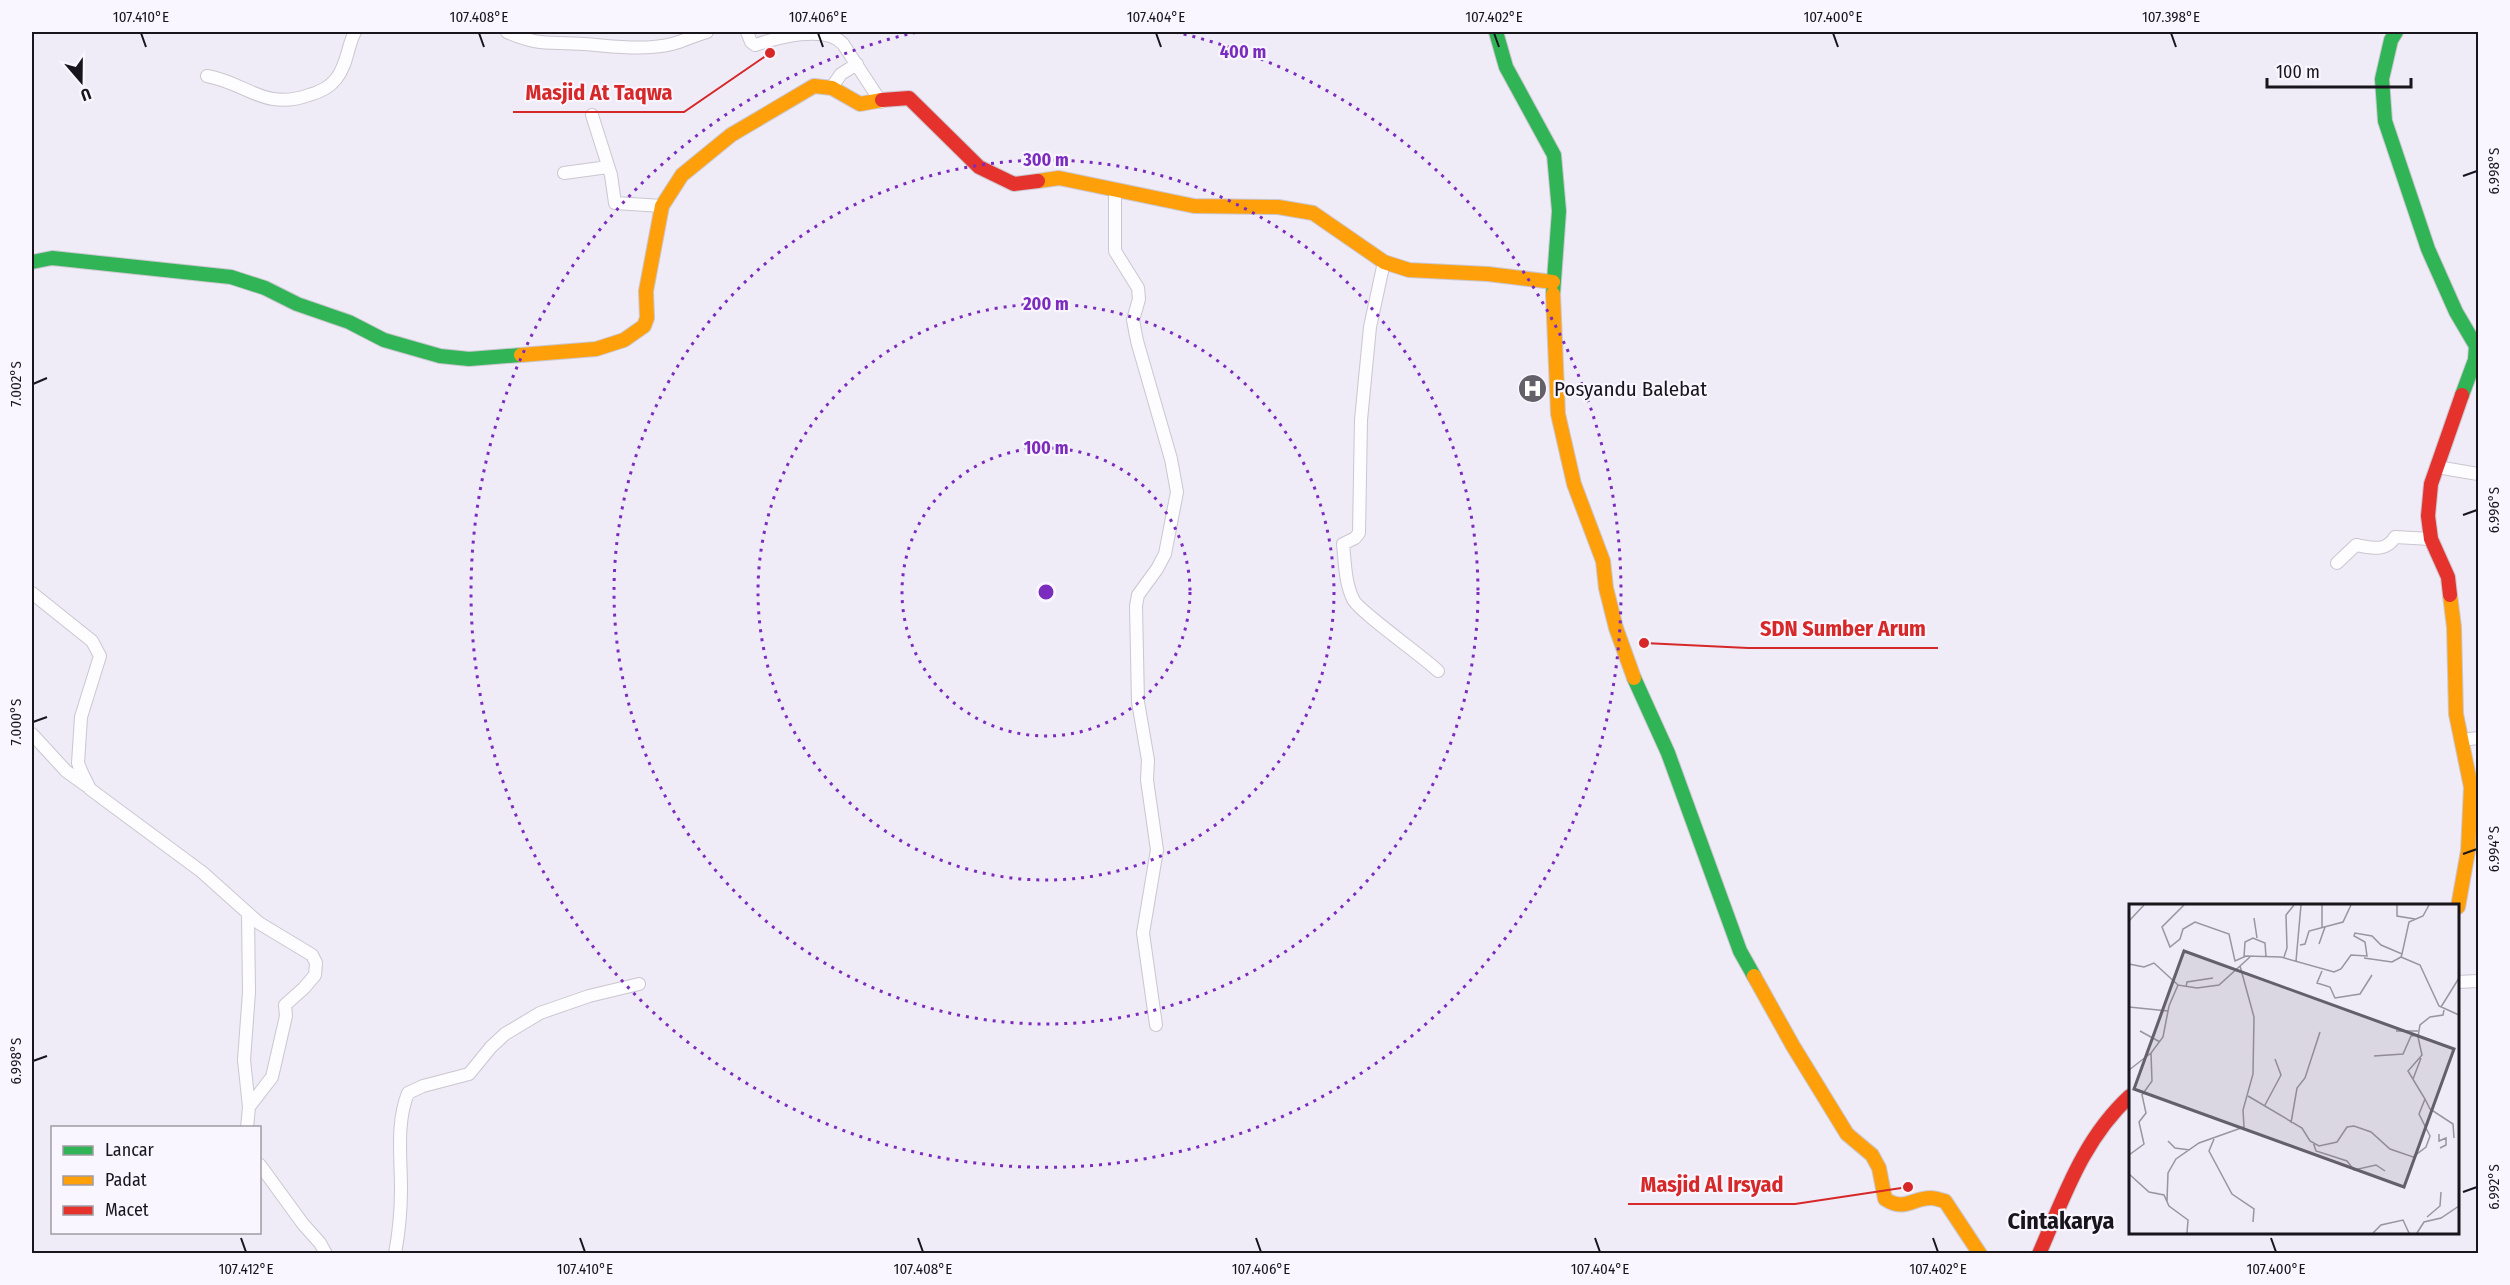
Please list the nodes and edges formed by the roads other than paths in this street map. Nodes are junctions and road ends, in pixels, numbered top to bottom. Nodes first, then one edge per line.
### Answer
1 (355, 32) edge
2 (507, 32) edge
3 (707, 32) edge
4 (747, 32) edge
5 (1496, 32) edge
6 (2396, 32) edge
7 (857, 64) junction
8 (207, 76) dead end
9 (832, 87) junction
10 (881, 102) junction
11 (592, 115) dead end
12 (608, 167) junction
13 (564, 173) dead end
14 (1114, 189) junction
15 (662, 206) junction
16 (32, 262) edge
17 (1384, 262) junction
18 (1553, 282) junction
19 (2477, 344) edge
20 (2437, 467) junction
21 (2478, 474) edge
22 (2431, 538) junction
23 (2337, 563) dead end
24 (32, 593) edge
25 (1438, 671) dead end
26 (32, 734) edge
27 (2478, 738) edge
28 (2462, 740) junction
29 (90, 789) junction
30 (2458, 904) edge
31 (248, 913) junction
32 (2478, 981) edge
33 (2459, 982) edge
34 (639, 984) dead end
35 (1156, 1025) dead end
36 (2129, 1097) edge
37 (249, 1107) junction
38 (247, 1126) edge
39 (261, 1166) edge
40 (326, 1254) edge
41 (395, 1254) edge
42 (1980, 1254) edge
43 (2038, 1254) edge

1 - 8 street
2 - 3 street
4 - 7 street
5 - 18 street
6 - 19 street
7 - 9 street
7 - 10 street
9 - 10 street
9 - 15 street
10 - 14 street
11 - 12 street
12 - 13 street
12 - 15 street
14 - 17 street
14 - 35 street
15 - 16 street
17 - 18 street
17 - 25 street
18 - 42 street
19 - 20 street
20 - 21 street
20 - 22 street
22 - 23 street
22 - 28 street
24 - 29 street
26 - 29 street
27 - 28 street
28 - 30 street
29 - 31 street
31 - 37 street
31 - 37 street
32 - 33 street
34 - 41 street
36 - 43 street
37 - 38 street
39 - 40 street

